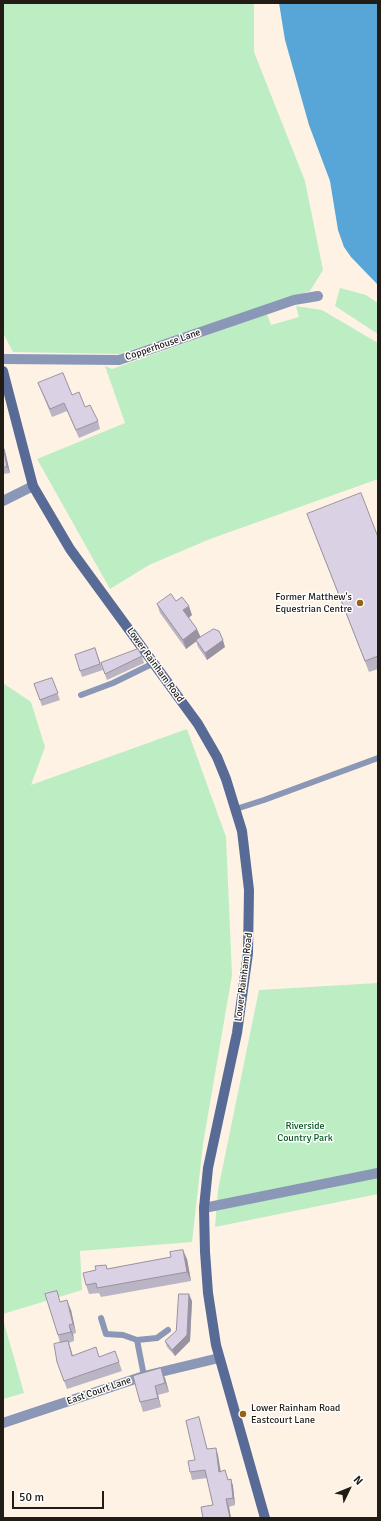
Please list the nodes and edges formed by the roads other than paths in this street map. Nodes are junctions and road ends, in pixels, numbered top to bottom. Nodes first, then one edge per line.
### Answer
1 (318, 296) dead end
2 (3, 359) edge
3 (3, 370) edge
4 (34, 486) junction
5 (3, 501) edge
6 (154, 663) junction
7 (81, 695) dead end
8 (378, 758) edge
9 (236, 809) junction
10 (378, 1172) edge
11 (204, 1208) junction
12 (102, 1318) dead end
13 (168, 1330) dead end
14 (137, 1340) junction
15 (219, 1358) junction
16 (144, 1376) junction
17 (3, 1423) edge
18 (266, 1518) edge

1 - 2 street, Copperhouse Lane
3 - 4 main road, Lower Rainham Road
4 - 5 street
4 - 6 main road, Lower Rainham Road
6 - 7 lane
6 - 9 main road, Lower Rainham Road
8 - 9 lane
9 - 11 main road, Lower Rainham Road
10 - 11 street
11 - 15 main road, Lower Rainham Road
12 - 14 lane
13 - 14 lane
14 - 16 lane
15 - 16 street, East Court Lane
15 - 18 main road, Lower Rainham Road
16 - 17 street, East Court Lane

